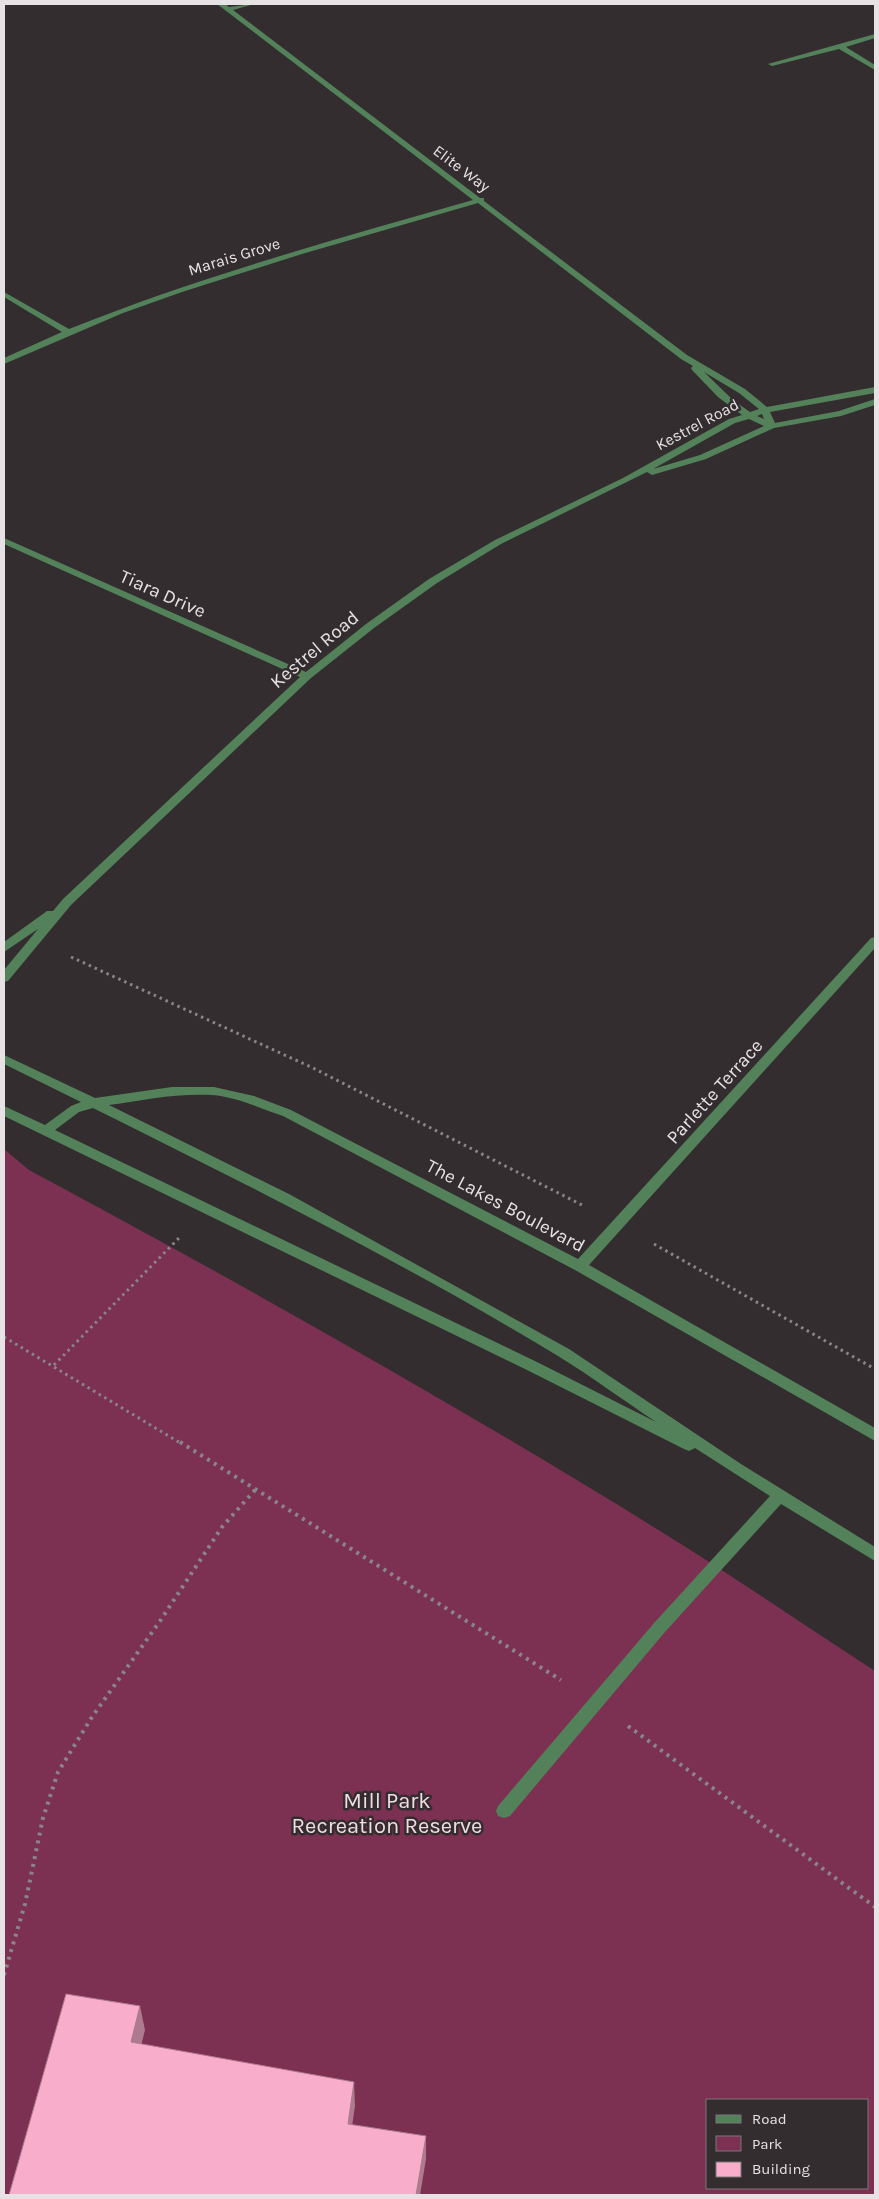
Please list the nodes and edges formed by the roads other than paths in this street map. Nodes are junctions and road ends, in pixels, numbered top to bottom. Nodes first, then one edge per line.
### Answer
1 (250, 4) edge
2 (224, 6) edge
3 (875, 36) edge
4 (840, 47) junction
5 (772, 64) dead end
6 (875, 68) edge
7 (481, 200) junction
8 (4, 294) edge
9 (68, 332) junction
10 (684, 357) junction
11 (4, 361) edge
12 (875, 390) edge
13 (875, 402) edge
14 (764, 410) junction
15 (746, 416) junction
16 (772, 426) junction
17 (626, 480) junction
18 (4, 541) edge
19 (307, 676) junction
20 (67, 902) junction
21 (875, 940) edge
22 (4, 948) edge
23 (4, 978) edge
24 (4, 1059) edge
25 (94, 1103) junction
26 (4, 1111) edge
27 (46, 1131) junction
28 (580, 1266) junction
29 (875, 1435) edge
30 (736, 1468) junction
31 (780, 1495) junction
32 (875, 1555) edge
33 (504, 1811) dead end

1 - 2 street
2 - 7 street, Elite Way
3 - 4 street
4 - 5 street
4 - 6 street
7 - 9 street, Marais Grove
7 - 10 street, Elite Way
8 - 9 street
9 - 11 street, Marais Grove
10 - 14 street, Elite Way
10 - 15 street, Elite Way
12 - 14 street, Kestrel Road
13 - 16 street, Kestrel Road
14 - 15 street, Kestrel Road
14 - 16 street, Elite Way
15 - 16 street, Elite Way
15 - 17 street, Kestrel Road
16 - 17 street, Kestrel Road
17 - 19 street, Kestrel Road
18 - 19 street, Tiara Drive
19 - 20 street, Kestrel Road
20 - 22 street, Kestrel Road
20 - 23 street, Kestrel Road
21 - 28 street, Parlette Terrace
24 - 25 street
25 - 27 street, The Lakes Boulevard
25 - 28 street, The Lakes Boulevard
25 - 30 street
26 - 27 street
27 - 30 street
28 - 29 street, The Lakes Boulevard
30 - 31 street
31 - 32 street
31 - 33 street

